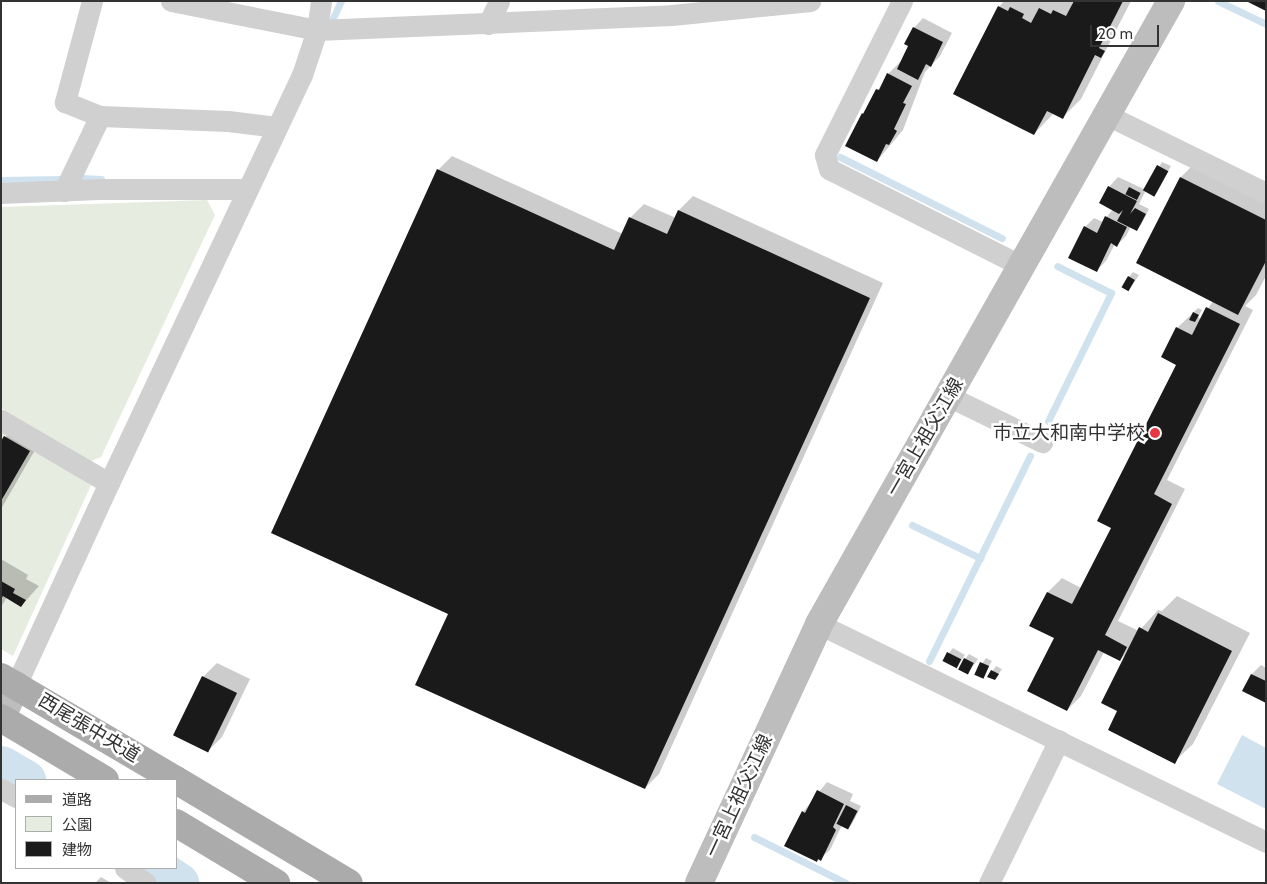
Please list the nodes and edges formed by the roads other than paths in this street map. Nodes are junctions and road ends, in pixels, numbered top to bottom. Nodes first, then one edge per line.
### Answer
1 (92, 1) edge
2 (172, 1) edge
3 (321, 1) edge
4 (499, 1) edge
5 (810, 1) edge
6 (902, 1) edge
7 (1171, 1) edge
8 (488, 24) junction
9 (316, 30) junction
10 (1107, 115) junction
11 (100, 116) junction
12 (277, 127) junction
13 (247, 189) junction
14 (64, 190) junction
15 (1, 193) edge
16 (1266, 193) edge
17 (1022, 266) junction
18 (948, 396) junction
19 (1, 420) edge
20 (1042, 442) dead end
21 (108, 483) junction
22 (819, 624) junction
23 (9, 681) edge
24 (1, 719) edge
25 (1059, 740) junction
26 (103, 779) edge
27 (174, 779) edge
28 (178, 781) edge
29 (1, 789) edge
30 (15, 796) edge
31 (178, 824) edge
32 (1266, 842) edge
33 (126, 869) edge
34 (146, 883) edge
35 (276, 883) edge
36 (349, 883) edge
37 (699, 883) edge
38 (989, 883) edge

1 - 11 street
2 - 9 street
3 - 9 street
4 - 8 street
5 - 8 street
6 - 17 street
7 - 10 main road, 一宮上祖父江線
8 - 9 street
9 - 12 street
10 - 16 street
10 - 17 main road, 一宮上祖父江線
11 - 12 street
11 - 14 street
12 - 13 street
13 - 14 street
13 - 21 street
14 - 15 street
17 - 18 main road, 一宮上祖父江線
18 - 20 street
18 - 22 main road, 一宮上祖父江線
19 - 21 street
21 - 23 street
22 - 25 street
22 - 37 main road, 一宮上祖父江線
23 - 24 main road
23 - 27 main road, 西尾張中央道
24 - 26 main road, 西尾張中央道
25 - 32 street
25 - 38 street
28 - 36 main road, 西尾張中央道
29 - 30 street
31 - 35 main road
33 - 34 street

